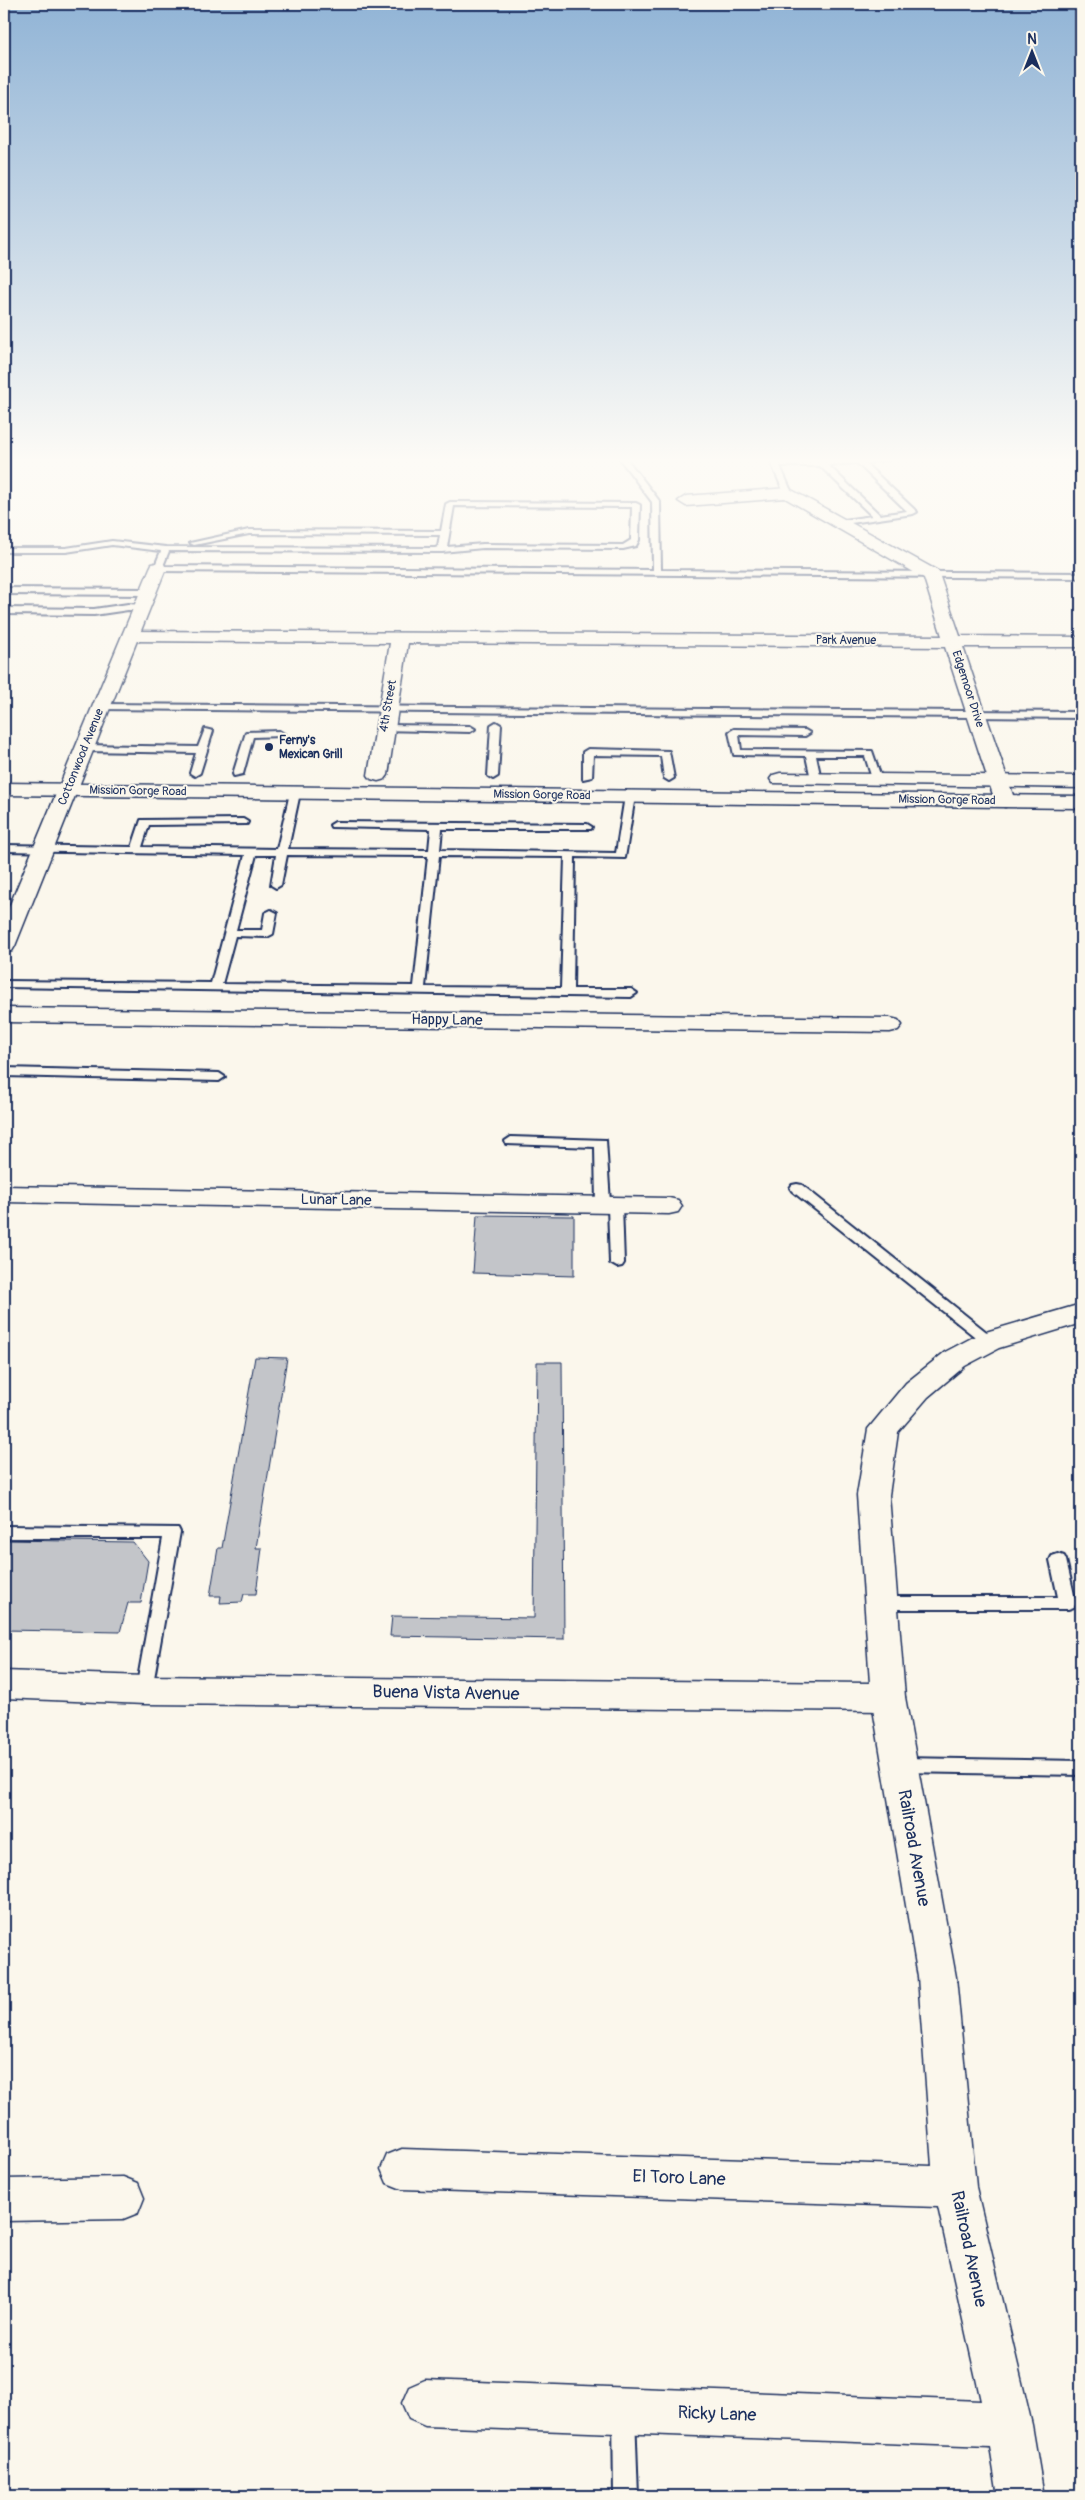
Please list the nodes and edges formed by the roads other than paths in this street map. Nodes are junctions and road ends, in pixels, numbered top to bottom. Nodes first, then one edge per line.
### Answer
1 (155, 575) edge
2 (901, 575) edge
3 (932, 575) junction
4 (1081, 576) edge
5 (4, 590) edge
6 (145, 600) junction
7 (4, 611) edge
8 (131, 636) junction
9 (400, 637) junction
10 (952, 641) junction
11 (1081, 642) edge
12 (101, 708) junction
13 (975, 714) junction
14 (1081, 715) edge
15 (385, 720) junction
16 (496, 726) dead end
17 (470, 729) dead end
18 (208, 730) dead end
19 (805, 732) dead end
20 (279, 734) dead end
21 (84, 748) junction
22 (201, 750) junction
23 (810, 753) junction
24 (4, 771) edge
25 (195, 774) junction
26 (238, 774) junction
27 (378, 775) junction
28 (493, 776) junction
29 (620, 779) junction
30 (757, 779) dead end
31 (816, 779) junction
32 (877, 780) junction
33 (71, 781) junction
34 (999, 781) junction
35 (1081, 782) edge
36 (4, 789) edge
37 (295, 792) junction
38 (1005, 801) junction
39 (1081, 802) edge
40 (243, 822) dead end
41 (335, 825) dead end
42 (437, 826) junction
43 (587, 827) dead end
44 (4, 848) edge
45 (43, 849) junction
46 (136, 850) junction
47 (251, 852) junction
48 (282, 852) junction
49 (434, 853) junction
50 (570, 854) junction
51 (276, 885) dead end
52 (271, 913) dead end
53 (230, 933) junction
54 (5, 942) edge
55 (4, 984) edge
56 (216, 986) junction
57 (419, 990) junction
58 (566, 992) junction
59 (632, 993) dead end
60 (4, 1015) edge
61 (890, 1025) dead end
62 (4, 1072) edge
63 (219, 1077) dead end
64 (511, 1141) dead end
65 (797, 1188) dead end
66 (4, 1194) edge
67 (609, 1205) junction
68 (669, 1206) dead end
69 (617, 1263) dead end
70 (1081, 1312) edge
71 (988, 1342) junction
72 (4, 1532) edge
73 (1058, 1560) dead end
74 (881, 1603) junction
75 (4, 1686) edge
76 (146, 1690) junction
77 (888, 1697) junction
78 (900, 1765) junction
79 (1081, 1768) edge
80 (402, 2169) dead end
81 (955, 2187) junction
82 (123, 2198) dead end
83 (4, 2200) edge
84 (425, 2403) dead end
85 (624, 2411) junction
86 (1009, 2425) junction
87 (626, 2496) edge
88 (1021, 2496) edge

1 - 6 street, Cottonwood Avenue
2 - 3 lane
3 - 4 lane
3 - 10 street, Edgemoor Drive
5 - 6 lane
6 - 7 lane
6 - 8 street, Cottonwood Avenue
8 - 9 street, Park Avenue
8 - 12 street, Cottonwood Avenue
9 - 10 street, Park Avenue
9 - 15 street, 4th Street
10 - 11 street, Park Avenue
10 - 13 street, Edgemoor Drive
12 - 15 lane
12 - 21 street, Cottonwood Avenue
13 - 14 lane
13 - 15 lane
13 - 34 street, Edgemoor Drive
15 - 17 lane
15 - 27 street, 4th Street
16 - 28 lane
18 - 22 lane
19 - 23 lane
20 - 26 lane
21 - 22 lane
21 - 33 street, Cottonwood Avenue
22 - 25 lane
23 - 31 lane
23 - 32 lane
24 - 33 street, Mission Gorge Road
25 - 26 street, Mission Gorge Road
25 - 33 street, Mission Gorge Road
26 - 27 street, Mission Gorge Road
27 - 28 street, Mission Gorge Road
28 - 29 street, Mission Gorge Road
29 - 29 lane
29 - 37 street, Mission Gorge Road
29 - 38 street, Mission Gorge Road
29 - 50 lane
30 - 31 street, Mission Gorge Road
31 - 32 street, Mission Gorge Road
32 - 34 street, Mission Gorge Road
33 - 36 street, Mission Gorge Road
33 - 37 street, Mission Gorge Road
33 - 45 street, Cottonwood Avenue
34 - 35 street, Mission Gorge Road
34 - 38 street, Edgemoor Drive
37 - 48 lane
38 - 39 street, Mission Gorge Road
40 - 46 lane
41 - 42 lane
42 - 43 lane
42 - 49 lane
44 - 45 lane
45 - 46 lane
45 - 54 street, Cottonwood Avenue
46 - 47 lane
47 - 48 lane
47 - 53 lane
48 - 49 lane
48 - 51 lane
49 - 50 lane
49 - 57 lane
50 - 58 lane
52 - 53 lane
53 - 56 lane
55 - 56 lane
56 - 57 lane
57 - 58 lane
58 - 59 lane
60 - 61 street, Happy Lane
62 - 63 lane
64 - 67 lane
65 - 71 lane
66 - 67 street, Lunar Lane
67 - 68 street, Lunar Lane
67 - 69 lane
70 - 71 street, Railroad Avenue
71 - 74 street, Railroad Avenue
72 - 76 lane
73 - 74 lane
74 - 77 street, Railroad Avenue
75 - 76 street, Buena Vista Avenue
76 - 77 street, Buena Vista Avenue
77 - 78 street, Railroad Avenue
78 - 79 lane
78 - 81 street, Railroad Avenue
80 - 81 street, El Toro Lane
81 - 86 street, Railroad Avenue
82 - 83 street
84 - 85 street, Ricky Lane
85 - 86 street, Ricky Lane
85 - 87 lane
86 - 88 street, Railroad Avenue

